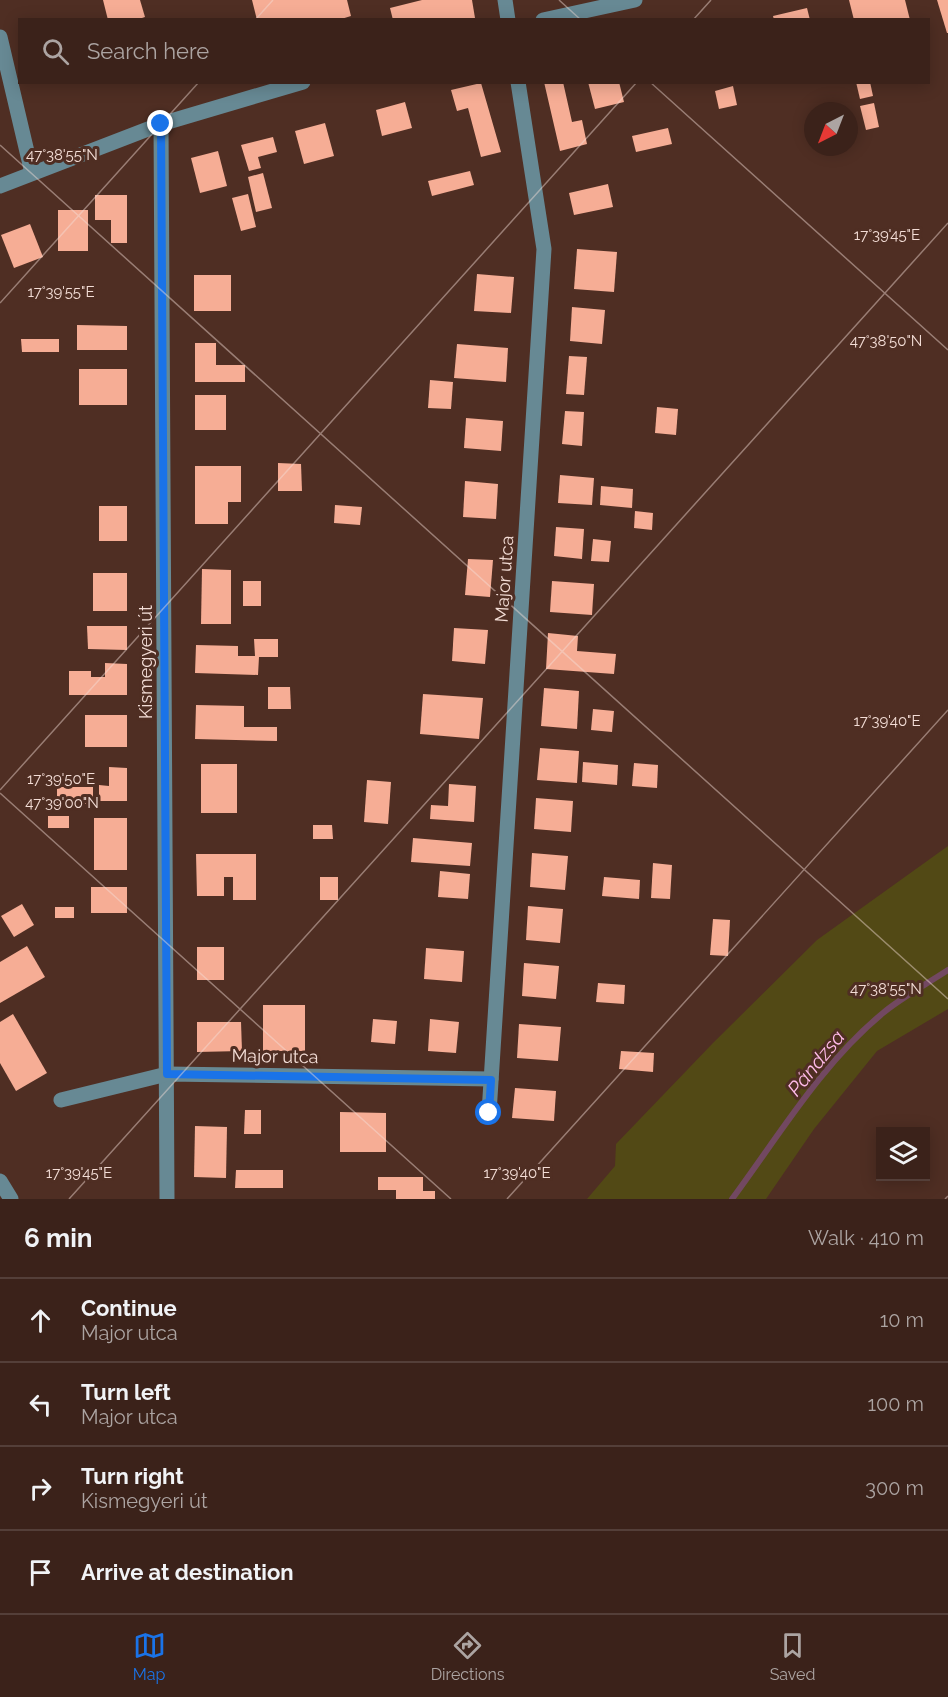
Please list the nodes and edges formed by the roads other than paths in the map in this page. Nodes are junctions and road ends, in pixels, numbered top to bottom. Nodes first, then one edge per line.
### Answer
1 (505, 0) edge
2 (635, 0) edge
3 (508, 18) edge
4 (552, 18) edge
5 (0, 37) edge
6 (296, 84) edge
7 (518, 84) edge
8 (161, 124) junction
9 (32, 173) junction
10 (0, 186) edge
11 (167, 1074) junction
12 (491, 1080) junction
13 (61, 1100) dead end
14 (489, 1113) dead end
15 (0, 1181) edge
16 (11, 1199) edge
17 (167, 1199) edge

1 - 3 street
2 - 4 street
5 - 9 street
6 - 8 street
7 - 12 street, Major utca
8 - 9 street
8 - 11 street, Kismegyeri út
9 - 10 street
11 - 12 street, Major utca
11 - 13 street, Major utca
11 - 17 street, Kismegyeri út
12 - 14 street, Major utca
15 - 16 street

